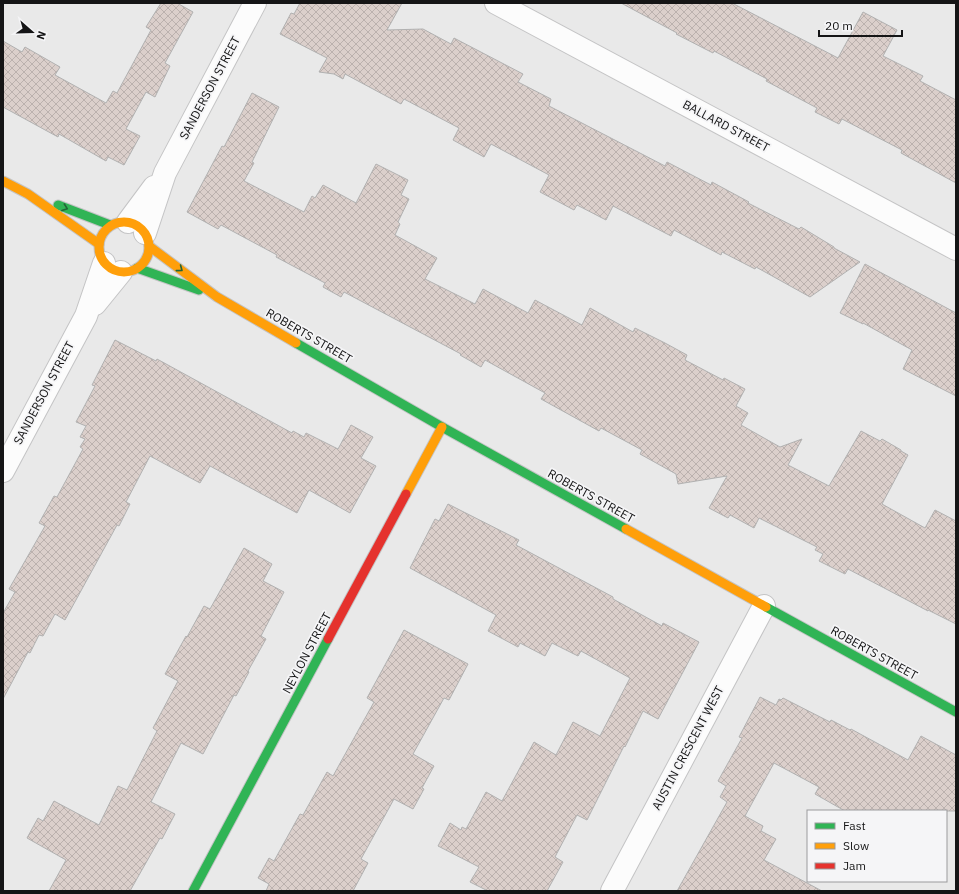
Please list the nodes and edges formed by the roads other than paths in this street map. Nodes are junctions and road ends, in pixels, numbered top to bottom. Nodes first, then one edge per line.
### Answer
1 (255, 3) edge
2 (496, 3) edge
3 (3, 181) edge
4 (28, 194) junction
5 (133, 231) junction
6 (956, 249) edge
7 (115, 262) junction
8 (217, 297) junction
9 (442, 427) junction
10 (3, 471) edge
11 (764, 606) junction
12 (956, 712) edge
13 (193, 891) edge
14 (612, 891) edge

1 - 5 street, SANDERSON STREET
2 - 6 street, BALLARD STREET
3 - 4 street, ROBERTS STREET
4 -> 5 street, ROBERTS STREET
4 - 7 street, ROBERTS STREET
5 - 7 street
5 - 7 street
5 -> 8 street, ROBERTS STREET
7 - 8 street, ROBERTS STREET
7 - 10 street, SANDERSON STREET
8 - 9 street, ROBERTS STREET
9 - 11 street, ROBERTS STREET
9 - 13 street, NEYLON STREET
11 - 12 street, ROBERTS STREET
11 - 14 street, AUSTIN CRESCENT WEST

